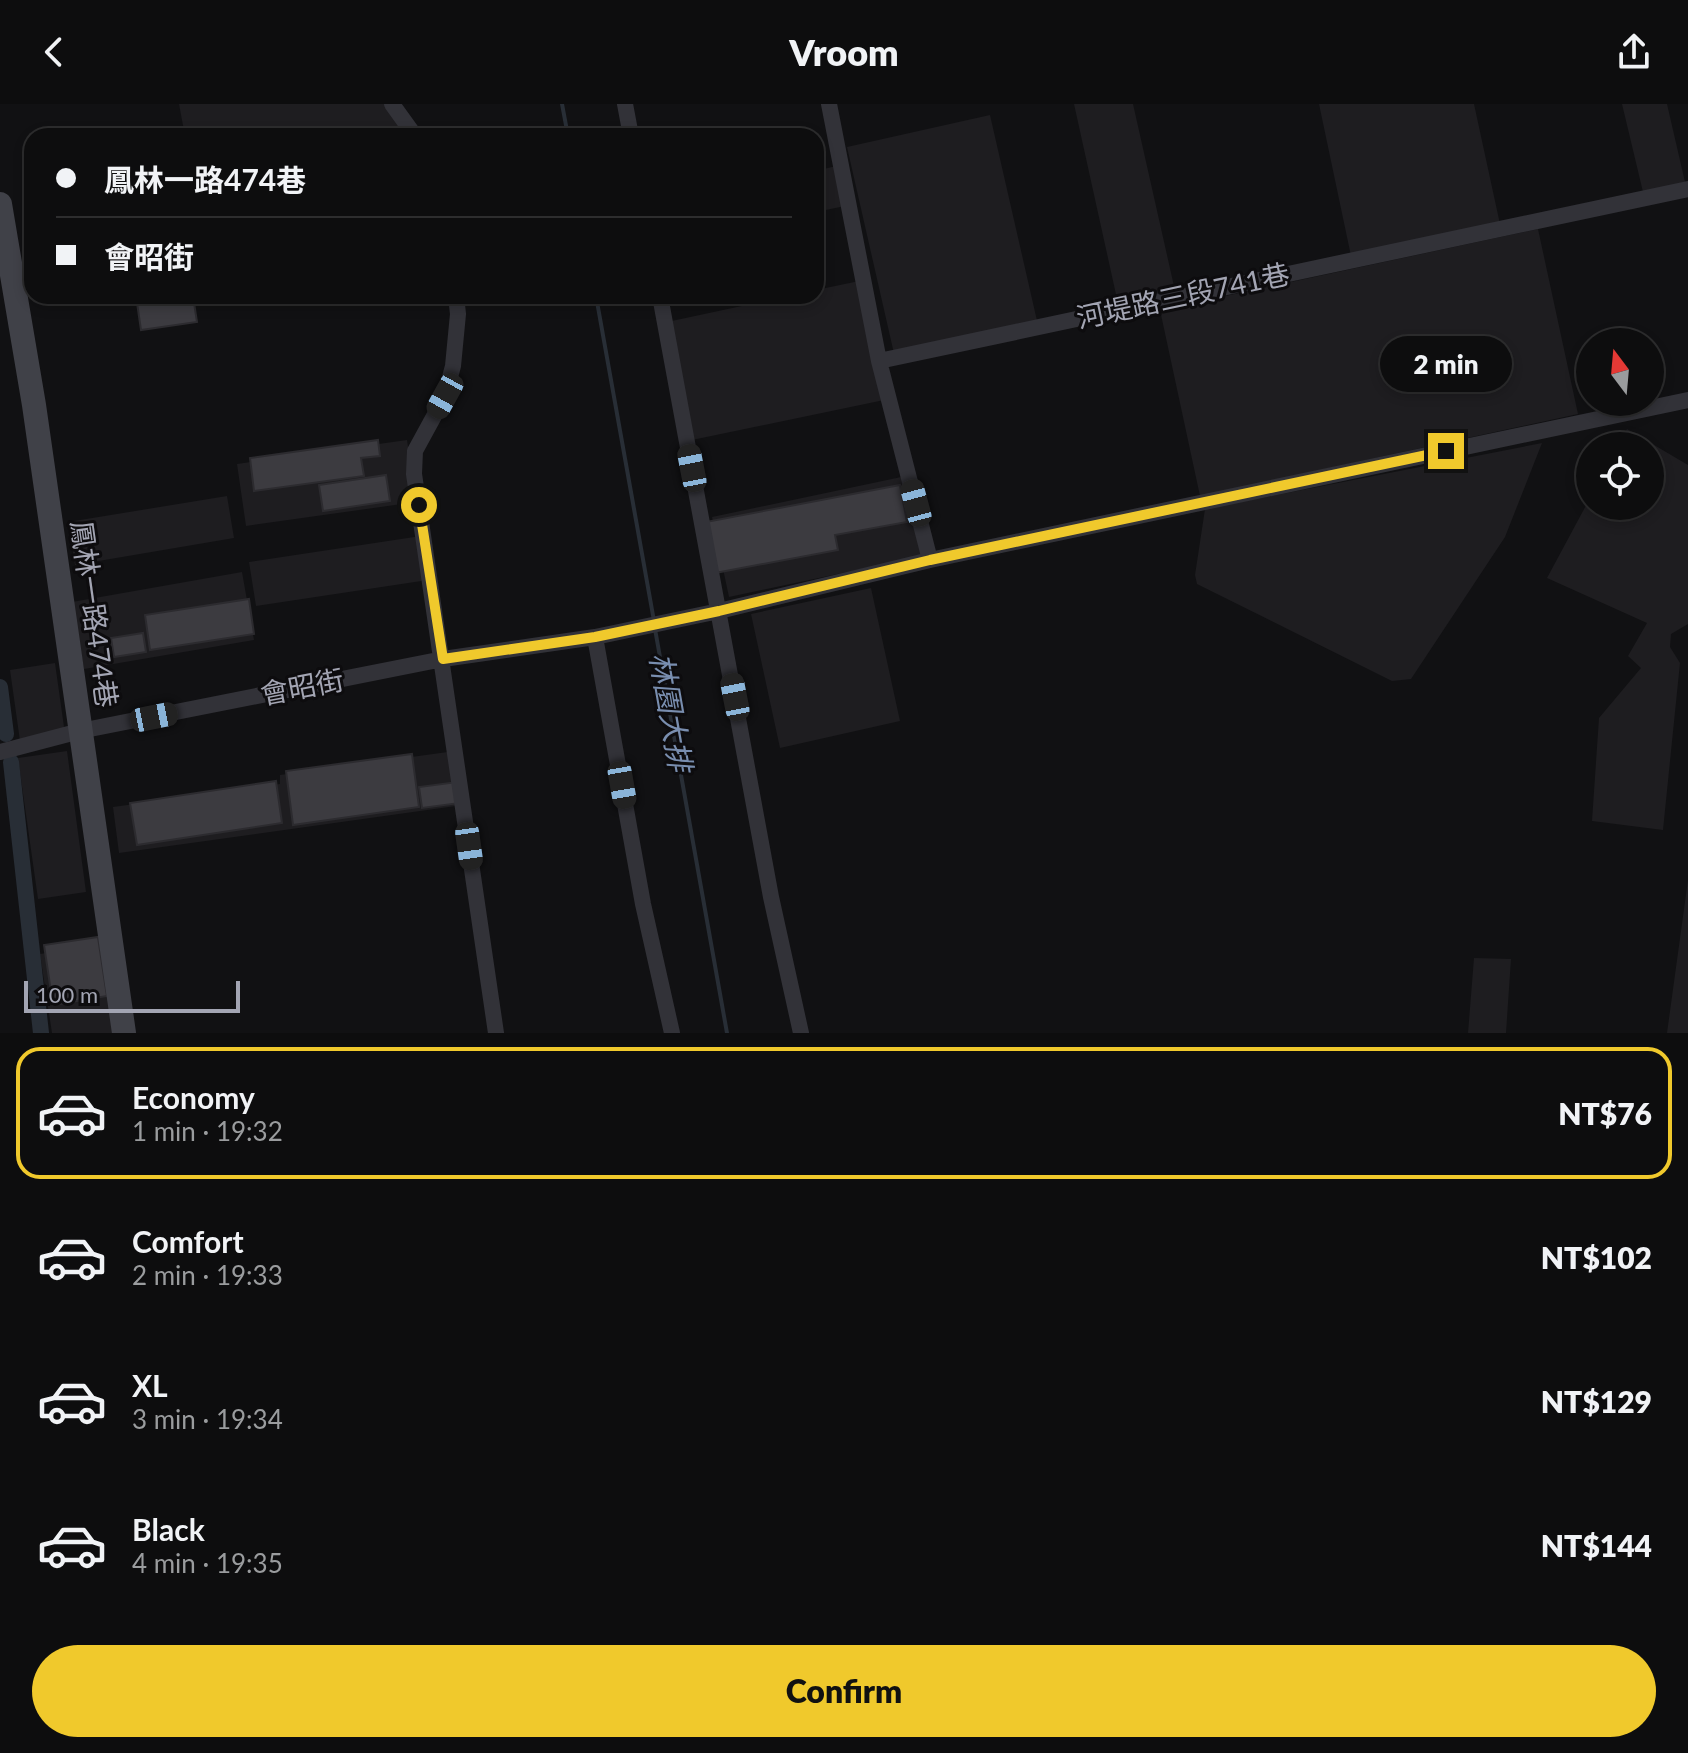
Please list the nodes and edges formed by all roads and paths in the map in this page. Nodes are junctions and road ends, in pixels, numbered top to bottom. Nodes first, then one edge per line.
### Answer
1 (392, 104) edge
2 (625, 104) edge
3 (829, 104) edge
4 (409, 128) edge
5 (630, 128) edge
6 (1688, 189) edge
7 (0, 204) edge
8 (457, 304) edge
9 (661, 304) edge
10 (879, 361) junction
11 (1688, 400) edge
12 (930, 560) junction
13 (713, 612) junction
14 (600, 636) junction
15 (443, 659) junction
16 (80, 731) junction
17 (0, 752) edge
18 (124, 1033) edge
19 (496, 1033) edge
20 (672, 1033) edge
21 (801, 1033) edge

1 - 4 street
2 - 5 street
3 - 10 street
6 - 10 street, 河堤路三段741巷
7 - 16 street, 鳳林一路474巷
8 - 15 street
9 - 13 street
10 - 12 street
11 - 12 street
12 - 13 street
13 - 14 street, 會昭街
13 - 21 street
14 - 15 street, 會昭街
14 - 20 street
15 - 16 street, 會昭街
15 - 19 street
16 - 17 street, 會昭街
16 - 18 street, 鳳林一路474巷

